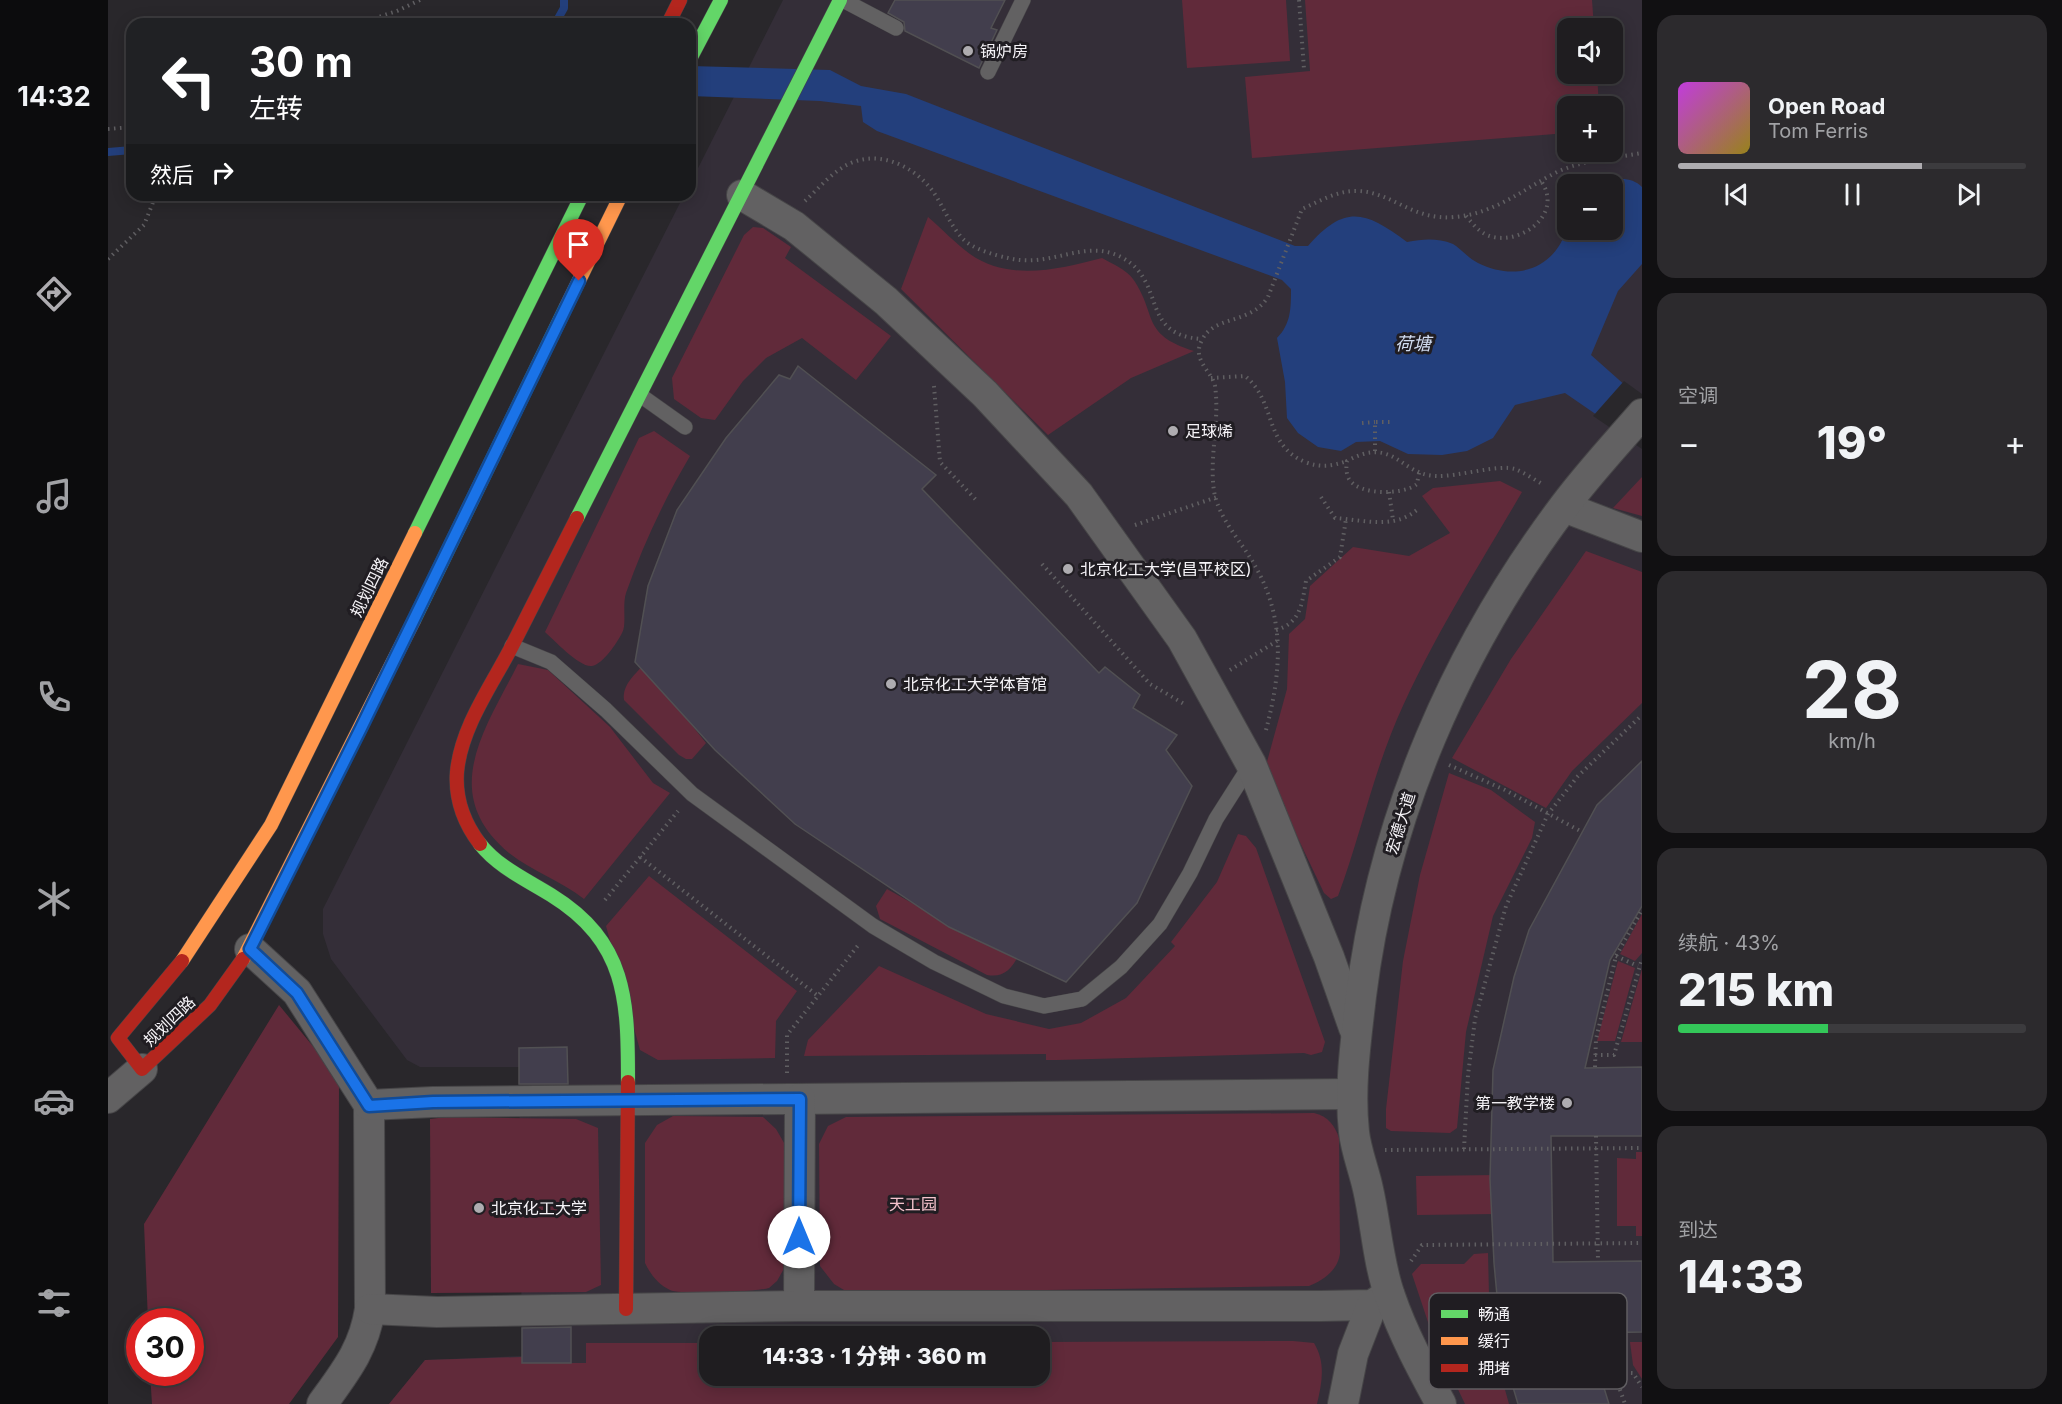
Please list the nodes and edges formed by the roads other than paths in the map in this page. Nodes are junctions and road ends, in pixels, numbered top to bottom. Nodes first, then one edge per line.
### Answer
1 (680, 0) edge
2 (721, 0) edge
3 (842, 0) edge
4 (1023, 0) edge
5 (671, 18) edge
6 (896, 28) dead end
7 (696, 47) edge
8 (988, 72) dead end
9 (742, 195) junction
10 (579, 201) edge
11 (618, 201) edge
12 (640, 395) junction
13 (1642, 414) edge
14 (685, 427) dead end
15 (1564, 507) junction
16 (1642, 537) edge
17 (512, 646) junction
18 (1251, 764) junction
19 (250, 949) junction
20 (1356, 1033) junction
21 (142, 1069) junction
22 (1352, 1094) junction
23 (108, 1098) edge
24 (794, 1099) junction
25 (627, 1101) junction
26 (369, 1106) junction
27 (1381, 1300) junction
28 (799, 1306) junction
29 (370, 1309) junction
30 (626, 1309) junction
31 (1429, 1381) edge
32 (1433, 1389) edge
33 (322, 1404) edge
34 (1343, 1404) edge
35 (1441, 1404) edge

1 - 5 main road
2 - 7 main road
3 - 6 lane
3 - 9 main road
4 - 8 lane
9 - 12 main road
9 - 18 street
10 - 21 main road, 规划四路
11 - 19 main road, 规划四路
12 - 14 lane
12 - 17 main road
13 - 15 street, 宏德大道
15 - 16 street
15 - 20 street, 宏德大道
17 - 18 lane
17 - 25 main road
18 - 20 street
19 - 21 main road, 规划四路
19 - 26 street
20 - 22 street, 宏德大道
21 - 23 street
22 - 24 street
22 - 27 street, 宏德大道
24 - 25 street
24 - 28 street
25 - 26 street
25 - 30 main road
26 - 29 street
27 - 28 street
27 - 31 street, 宏德大道
27 - 34 street
28 - 30 street
29 - 30 street
29 - 33 street
32 - 35 street, 宏德大道

